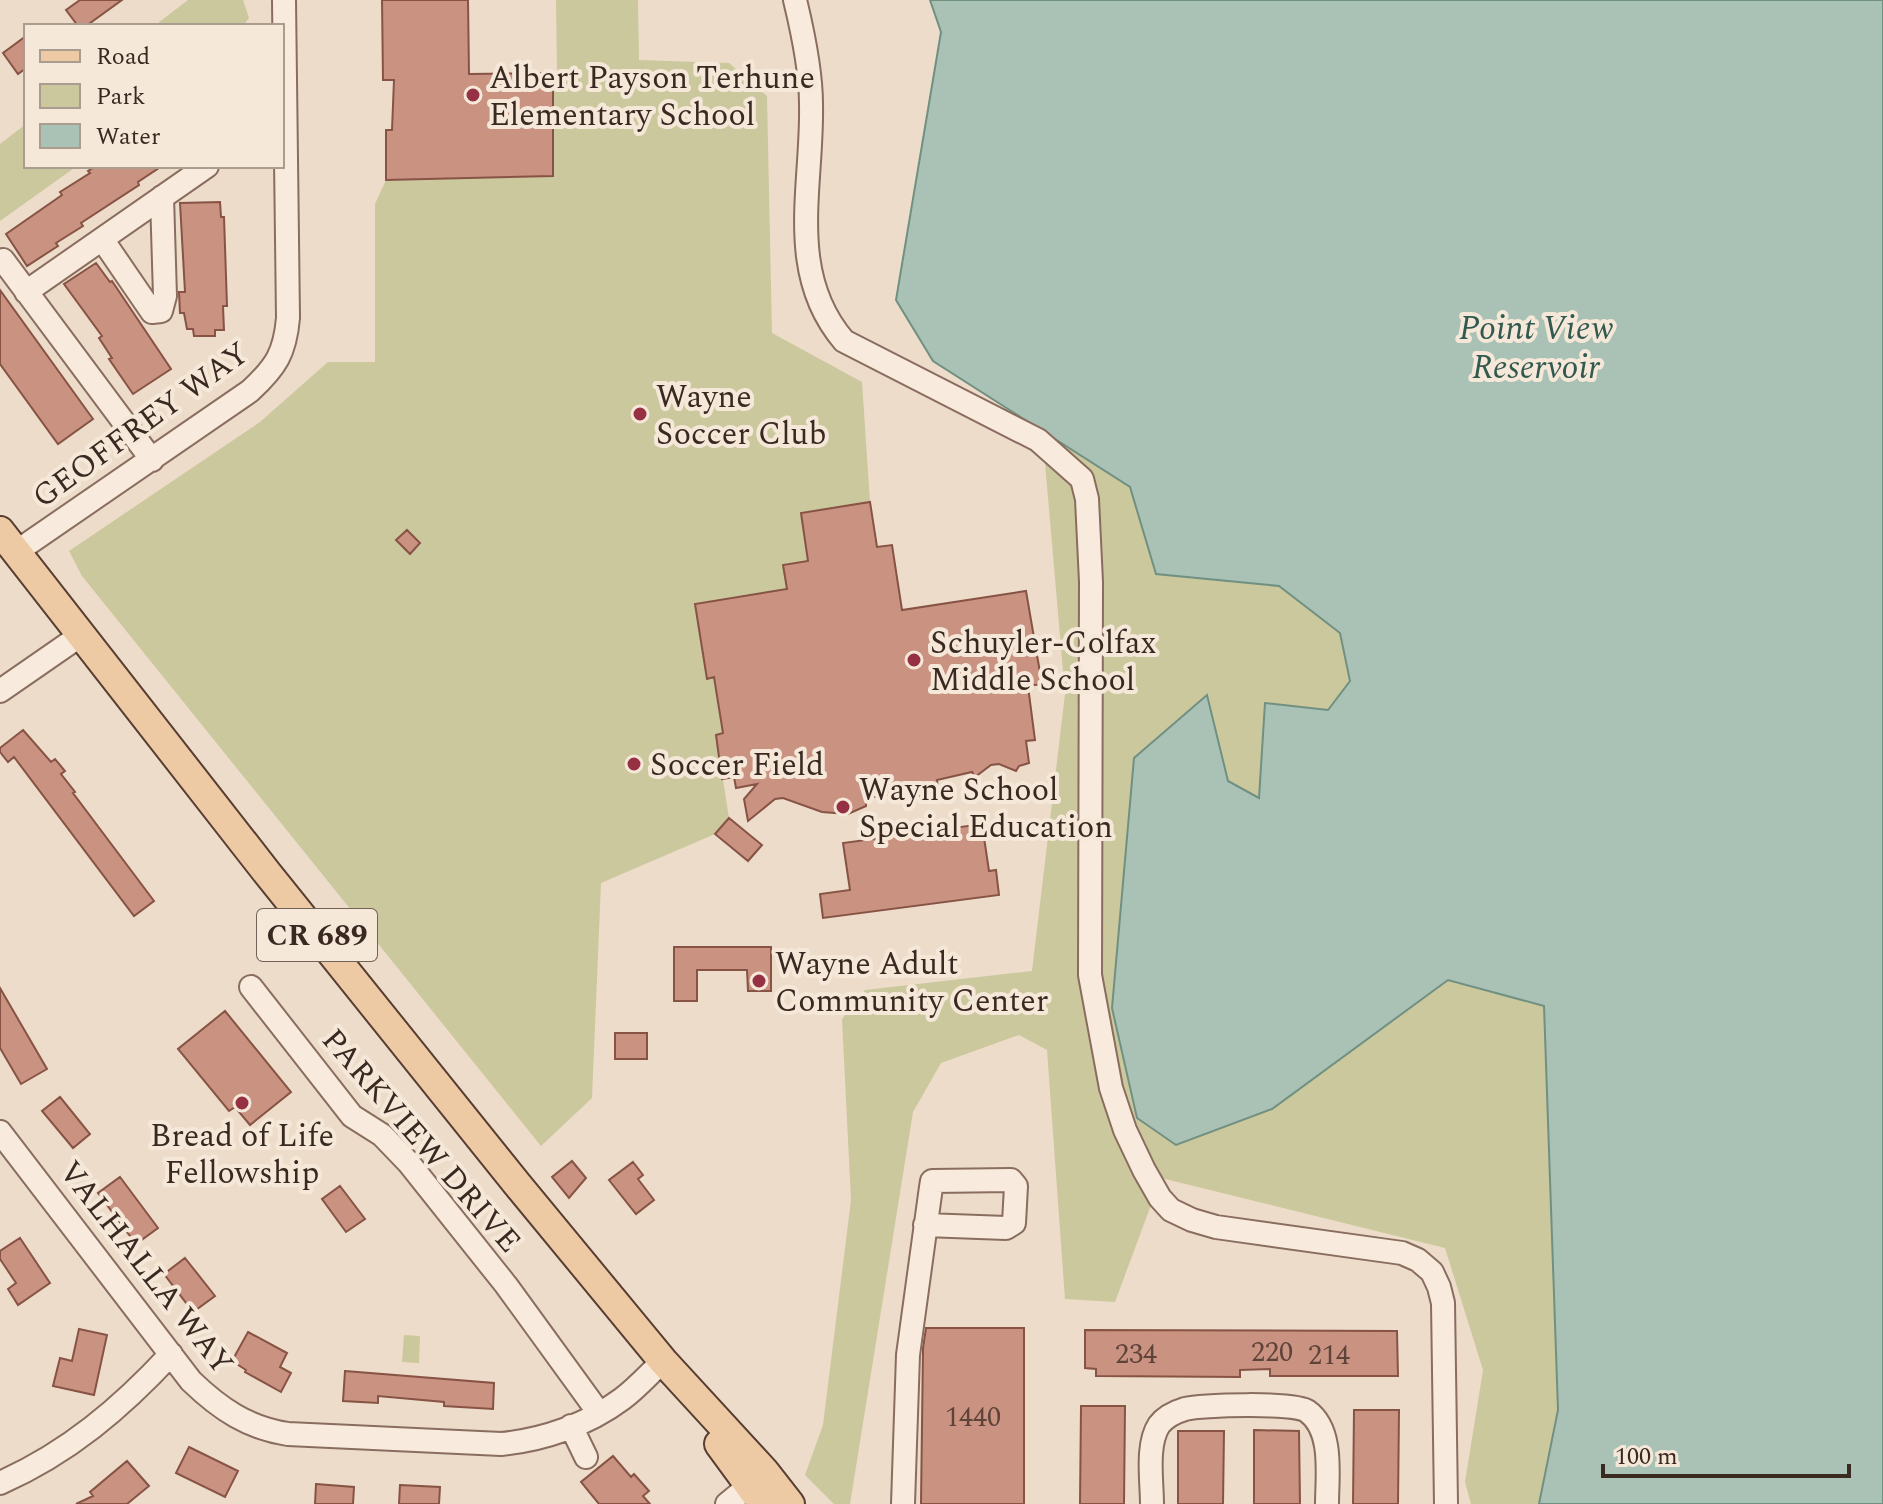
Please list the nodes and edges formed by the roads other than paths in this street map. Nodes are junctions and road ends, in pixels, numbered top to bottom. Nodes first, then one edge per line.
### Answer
1 (284, 0) edge
2 (795, 0) edge
3 (284, 154) edge
4 (204, 168) edge
5 (162, 197) junction
6 (102, 239) junction
7 (3, 260) dead end
8 (26, 292) junction
9 (152, 460) junction
10 (8, 542) edge
11 (81, 635) junction
12 (0, 691) edge
13 (251, 987) dead end
14 (0, 1132) edge
15 (925, 1225) dead end
16 (171, 1354) junction
17 (663, 1361) junction
18 (599, 1413) junction
19 (571, 1426) junction
20 (586, 1457) dead end
21 (0, 1483) edge
22 (759, 1487) edge
23 (727, 1504) edge
24 (790, 1504) edge
25 (903, 1504) edge
26 (1152, 1504) edge
27 (1327, 1504) edge
28 (1446, 1504) edge

1 - 3 street, GEOFFREY WAY
2 - 28 street
3 - 9 street, GEOFFREY WAY
4 - 5 street
5 - 6 street
5 - 6 street
6 - 8 street
7 - 8 street
8 - 9 street
9 - 10 street, GEOFFREY WAY
10 - 11 main road, CR 689
11 - 12 street
11 - 17 main road, CR 689
13 - 18 street, PARKVIEW DRIVE
14 - 16 street, VALHALLA WAY
15 - 25 street
16 - 19 street, VALHALLA WAY
16 - 21 street
17 - 18 street, VALHALLA WAY
17 - 22 main road, CR 689
18 - 19 street, VALHALLA WAY
19 - 20 street
22 - 23 street
22 - 24 main road, CR 689
26 - 27 street

